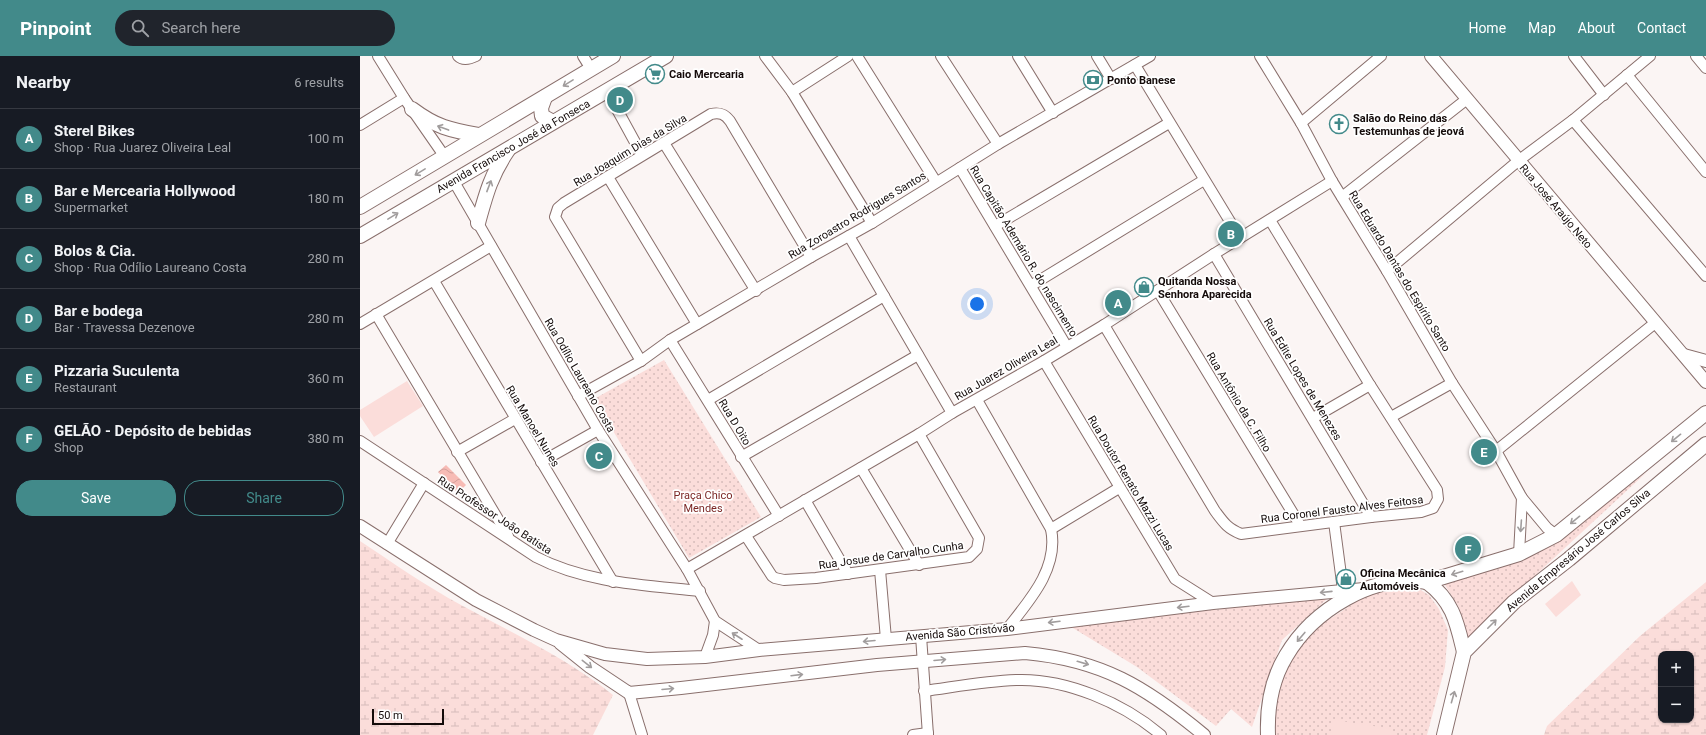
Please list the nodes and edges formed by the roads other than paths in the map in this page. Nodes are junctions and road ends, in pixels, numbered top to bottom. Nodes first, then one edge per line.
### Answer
1 (378, 56) edge
2 (458, 56) edge
3 (476, 56) edge
4 (583, 56) edge
5 (613, 56) edge
6 (666, 56) edge
7 (765, 56) edge
8 (848, 56) edge
9 (857, 56) edge
10 (941, 56) edge
11 (1018, 56) edge
12 (1097, 56) edge
13 (1150, 56) edge
14 (1260, 56) edge
15 (1381, 56) edge
16 (1431, 56) edge
17 (1574, 56) edge
18 (1650, 56) edge
19 (1696, 56) edge
20 (1135, 65) junction
21 (1706, 68) edge
22 (591, 69) junction
23 (1627, 75) junction
24 (1110, 79) junction
25 (607, 91) junction
26 (792, 92) junction
27 (1604, 95) junction
28 (545, 98) junction
29 (1467, 99) junction
30 (408, 104) junction
31 (523, 109) junction
32 (1052, 113) junction
33 (1573, 120) junction
34 (553, 122) junction
35 (1169, 123) junction
36 (1301, 123) junction
37 (360, 125) edge
38 (536, 132) junction
39 (478, 135) junction
40 (664, 143) junction
41 (998, 144) junction
42 (511, 146) junction
43 (642, 155) junction
44 (445, 157) junction
45 (1518, 161) junction
46 (960, 168) junction
47 (1706, 172) edge
48 (608, 177) junction
49 (453, 180) junction
50 (1204, 180) junction
51 (1332, 181) junction
52 (936, 182) junction
53 (1342, 197) junction
54 (360, 207) edge
55 (1270, 220) junction
56 (478, 223) junction
57 (872, 223) junction
58 (995, 226) junction
59 (360, 236) edge
60 (849, 236) junction
61 (1240, 238) junction
62 (491, 246) junction
63 (1214, 254) junction
64 (811, 257) junction
65 (1388, 271) junction
66 (1706, 276) edge
67 (434, 281) junction
68 (1032, 285) junction
69 (756, 291) junction
70 (1158, 291) junction
71 (884, 296) junction
72 (376, 314) junction
73 (1655, 323) junction
74 (360, 324) edge
75 (697, 324) junction
76 (1104, 325) junction
77 (670, 340) junction
78 (1067, 347) junction
79 (1684, 355) junction
80 (918, 356) junction
81 (641, 360) junction
82 (1044, 361) junction
83 (1706, 361) edge
84 (1706, 382) edge
85 (1452, 383) junction
86 (1370, 385) junction
87 (578, 396) junction
88 (708, 400) junction
89 (977, 400) junction
90 (952, 413) junction
91 (1706, 413) edge
92 (1391, 417) junction
93 (1313, 418) junction
94 (515, 419) junction
95 (598, 430) junction
96 (919, 434) junction
97 (360, 441) edge
98 (1706, 444) edge
99 (1496, 451) junction
100 (457, 452) junction
101 (742, 457) junction
102 (542, 462) junction
103 (861, 468) junction
104 (424, 483) junction
105 (1119, 488) junction
106 (1522, 498) junction
107 (805, 500) junction
108 (779, 516) junction
109 (1371, 517) junction
110 (1334, 522) junction
111 (1300, 525) junction
112 (360, 526) edge
113 (1051, 529) junction
114 (1556, 535) junction
115 (746, 536) junction
116 (510, 539) junction
117 (387, 544) junction
118 (1519, 554) junction
119 (919, 565) junction
120 (687, 569) junction
121 (880, 570) junction
122 (848, 574) junction
123 (613, 582) junction
124 (1427, 582) junction
125 (1365, 589) junction
126 (1343, 590) junction
127 (700, 591) junction
128 (1213, 603) junction
129 (715, 621) junction
130 (1006, 628) junction
131 (920, 636) junction
132 (886, 639) junction
133 (556, 640) junction
134 (759, 650) junction
135 (1464, 652) junction
136 (605, 654) junction
137 (706, 657) junction
138 (923, 661) junction
139 (608, 679) junction
140 (924, 691) junction
141 (629, 693) junction
142 (928, 734) edge
143 (642, 735) edge
144 (913, 735) edge
145 (1161, 735) edge
146 (1204, 735) edge
147 (1268, 735) edge
148 (1444, 735) edge

1 - 30 street
2 - 3 street
4 - 22 street
5 - 22 main road
6 - 25 main road, Avenida Francisco José da Fonseca
7 - 26 street
8 - 26 street
9 - 52 street
10 - 41 street
11 - 32 street
12 - 24 street
13 - 20 street, Rua Zoroastro Rodrigues Santos
14 - 36 street, Rua Eduardo Dantas do Espírito Santo
15 - 36 street
16 - 29 street, Rua José Araújo Neto
17 - 27 street
18 - 23 street
19 - 21 street
20 - 24 street, Rua Zoroastro Rodrigues Santos
20 - 35 street
22 -> 28 main road
23 - 27 street
23 - 47 street
24 - 32 street, Rua Zoroastro Rodrigues Santos
25 - 34 main road, Avenida Francisco José da Fonseca
25 - 43 street
26 - 57 street
27 - 33 street
28 - 31 main road
28 - 34 main road
29 - 45 street, Rua José Araújo Neto
29 - 53 street
30 - 37 street
39 -> 30 main road
30 - 44 street
31 - 38 main road
31 - 39 main road
32 - 41 street, Rua Zoroastro Rodrigues Santos
33 - 45 street
33 - 66 street
34 - 38 main road, Avenida Francisco José da Fonseca
35 - 50 street
35 - 58 street
36 - 51 street, Rua Eduardo Dantas do Espírito Santo
38 - 42 main road, Avenida Francisco José da Fonseca
39 - 44 main road
40 - 43 street, Rua Joaquim Dias da Silva
40 - 64 street, Rua Joaquim Dias da Silva
40 - 69 street
41 - 46 street, Rua Zoroastro Rodrigues Santos
42 - 49 main road, Avenida Francisco José da Fonseca
56 -> 42 main road
43 - 48 street, Rua Joaquim Dias da Silva
44 -> 54 main road
45 - 65 street
45 - 73 street, Rua José Araújo Neto
46 - 52 street, Rua Zoroastro Rodrigues Santos
46 - 58 street, Rua Capitão Ademário R. do nascimento
48 - 75 street
48 - 81 street, Rua Joaquim Dias da Silva
49 - 56 street, Rua Odílio Laureano Costa
59 -> 49 main road, Avenida Francisco José da Fonseca
50 - 61 street
50 - 68 street
51 - 53 street, Rua Eduardo Dantas do Espírito Santo
51 - 55 street, Rua Juarez Oliveira Leal
52 - 57 street, Rua Zoroastro Rodrigues Santos
53 - 65 street, Rua Eduardo Dantas do Espírito Santo
55 - 61 street, Rua Juarez Oliveira Leal
55 - 86 street, Rua Coronel Fausto Alves Feitosa
56 - 62 street, Rua Odílio Laureano Costa
57 - 60 street, Rua Zoroastro Rodrigues Santos
58 - 68 street, Rua Capitão Ademário R. do nascimento
60 - 64 street, Rua Zoroastro Rodrigues Santos
60 - 71 street
61 - 63 street, Rua Juarez Oliveira Leal
62 - 67 street
62 - 87 street, Rua Odílio Laureano Costa
63 - 70 street, Rua Juarez Oliveira Leal
63 - 93 street, Rua Edite Lopes de Menezes
64 - 69 street, Rua Zoroastro Rodrigues Santos
65 - 85 street, Rua Eduardo Dantas do Espírito Santo
67 - 72 street
67 - 94 street, Rua Manoel Nunes
68 - 78 street, Rua Capitão Ademário R. do nascimento
69 - 75 street, Rua Zoroastro Rodrigues Santos
70 - 76 street, Rua Juarez Oliveira Leal
70 - 111 street, Rua Antônio da C. Filho
71 - 80 street
71 - 88 street
72 - 74 street
72 - 100 street
73 - 79 street, Rua José Araújo Neto
73 - 99 street
75 - 77 street, Rua Zoroastro Rodrigues Santos
76 - 78 street, Rua Juarez Oliveira Leal
76 - 111 street, Rua Coronel Fausto Alves Feitosa
77 - 81 street, Rua Zoroastro Rodrigues Santos
77 - 88 street, Rua D Oito
78 - 82 street, Rua Juarez Oliveira Leal
79 - 83 street
79 - 84 street, Rua José Araújo Neto
80 - 90 street
80 - 101 street
81 - 87 street, Rua Zoroastro Rodrigues Santos
82 - 89 street, Rua Juarez Oliveira Leal
82 - 105 street, Rua Doutor Renato Mazzi Lucas
85 - 92 street
85 - 99 street, Rua Eduardo Dantas do Espírito Santo
86 - 92 street, Rua Coronel Fausto Alves Feitosa
86 - 93 street
87 - 95 street, Rua Odílio Laureano Costa
88 - 101 street, Rua D Oito
89 - 90 street, Rua Juarez Oliveira Leal
89 - 113 street
90 - 96 street, Rua Juarez Oliveira Leal
91 -> 114 main road
92 - 109 street, Rua Coronel Fausto Alves Feitosa
93 - 109 street, Rua Edite Lopes de Menezes
94 - 100 street
94 - 102 street, Rua Manoel Nunes
95 - 102 street
95 - 120 street, Rua Odílio Laureano Costa
96 - 103 street, Rua Juarez Oliveira Leal
96 - 119 street, Rua Josue de Carvalho Cunha
97 - 104 street, Rua Professor João Batista
135 -> 98 main road, Avenida Empresário José Carlos Silva
99 - 106 street, Rua Eduardo Dantas do Espírito Santo
100 - 116 street
101 - 108 street, Rua D Oito
102 - 123 street, Rua Manoel Nunes
103 - 107 street, Rua Juarez Oliveira Leal
103 - 119 street
104 - 116 street, Rua Professor João Batista
104 - 117 street
105 - 113 street
105 - 128 street, Rua Doutor Renato Mazzi Lucas
106 - 114 street, Rua Eduardo Dantas do Espírito Santo
106 -> 118 street
107 - 108 street, Rua Juarez Oliveira Leal
107 - 122 street
108 - 115 street, Rua Juarez Oliveira Leal
109 - 110 street, Rua Coronel Fausto Alves Feitosa
110 - 111 street, Rua Coronel Fausto Alves Feitosa
110 - 126 street
112 - 117 street
113 - 130 street
114 - 118 main road
115 - 120 street, Rua Juarez Oliveira Leal
115 - 122 street, Rua Josue de Carvalho Cunha
116 - 123 street, Rua Professor João Batista
117 - 133 street
118 -> 124 main road
119 - 121 street, Rua Josue de Carvalho Cunha
120 - 127 street, Rua Odílio Laureano Costa
121 - 122 street, Rua Josue de Carvalho Cunha
121 - 132 street
123 - 127 street, Rua Professor João Batista
124 - 125 main road
124 - 135 main road
125 - 126 street, Avenida São Cristóvão
125 -> 147 main road
126 -> 128 street, Avenida São Cristóvão
127 - 129 street, Rua Odílio Laureano Costa
128 -> 130 street, Avenida São Cristóvão
134 -> 129 street
129 - 137 street
130 - 131 street, Avenida São Cristóvão
131 - 132 street, Avenida São Cristóvão
131 - 138 street
132 -> 134 street, Avenida São Cristóvão
133 - 136 street, Avenida São Cristóvão
133 -> 139 street
134 - 137 street, Avenida São Cristóvão
148 -> 135 main road
136 - 137 street, Avenida São Cristóvão
136 - 139 street
138 - 140 street
141 -> 138 street
138 -> 146 street
139 - 141 street
140 - 142 street
140 - 145 street
141 - 143 street
142 - 144 street

